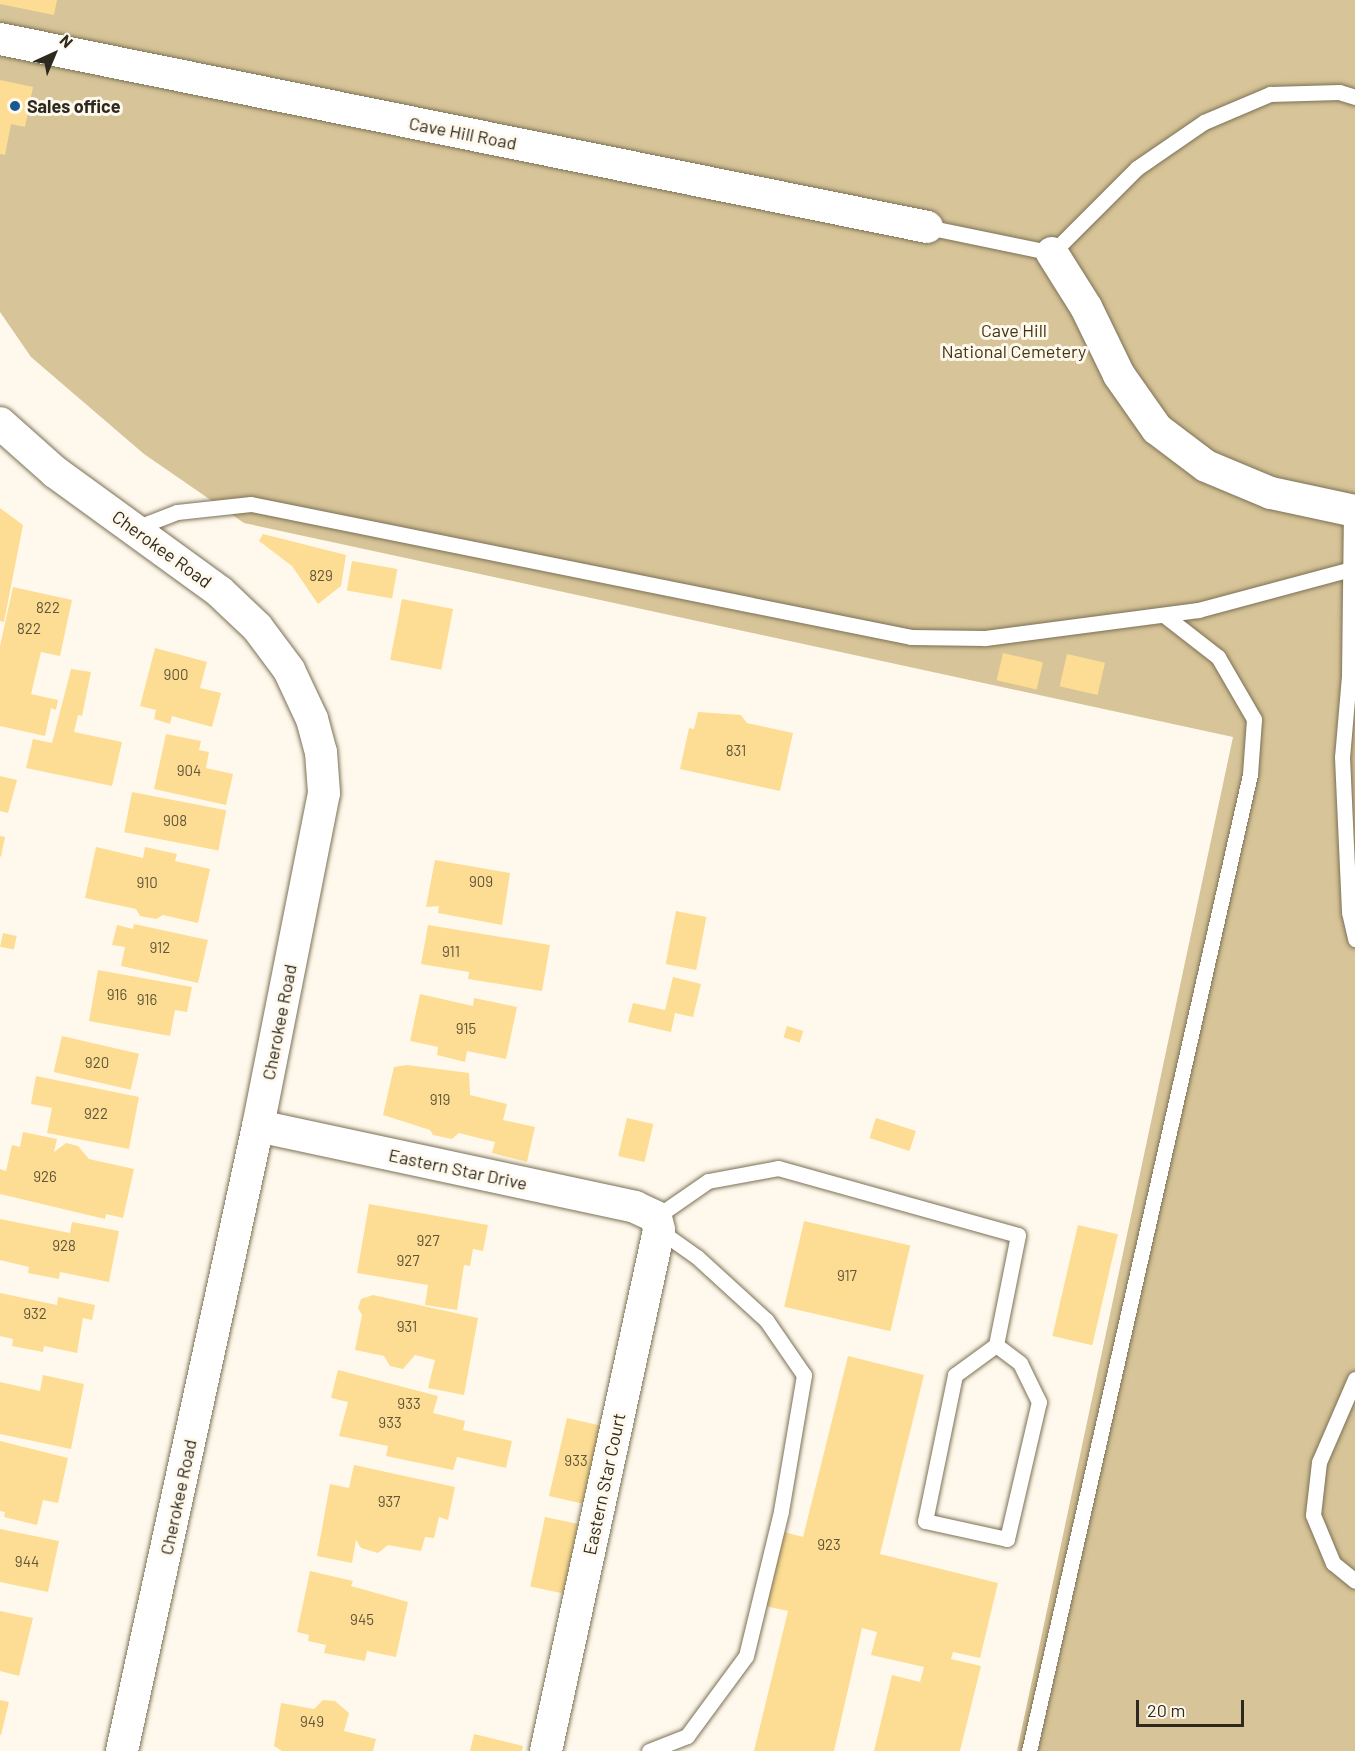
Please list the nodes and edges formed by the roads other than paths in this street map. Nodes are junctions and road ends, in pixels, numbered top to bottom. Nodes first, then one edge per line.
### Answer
1 (0, 39) edge
2 (1355, 97) edge
3 (927, 227) joint
4 (1052, 253) junction
5 (0, 423) edge
6 (1353, 510) edge
7 (133, 529) junction
8 (1352, 569) edge
9 (1164, 615) junction
10 (1355, 939) edge
11 (258, 1126) junction
12 (658, 1224) junction
13 (996, 1345) junction
14 (1355, 1379) edge
15 (1355, 1581) edge
16 (122, 1751) edge
17 (546, 1751) edge
18 (649, 1751) edge
19 (1029, 1751) edge

1 - 3 street, Cave Hill Road
2 - 4 lane
3 - 4 lane
4 - 6 street
5 - 7 street, Cherokee Road
6 - 8 lane
7 - 9 lane
7 - 11 street, Cherokee Road
8 - 9 lane
8 - 10 lane
9 - 19 lane
11 - 12 street, Eastern Star Drive
11 - 16 street, Cherokee Road
12 - 13 lane
12 - 17 street, Eastern Star Court
12 - 18 lane
13 - 13 lane
14 - 15 lane

